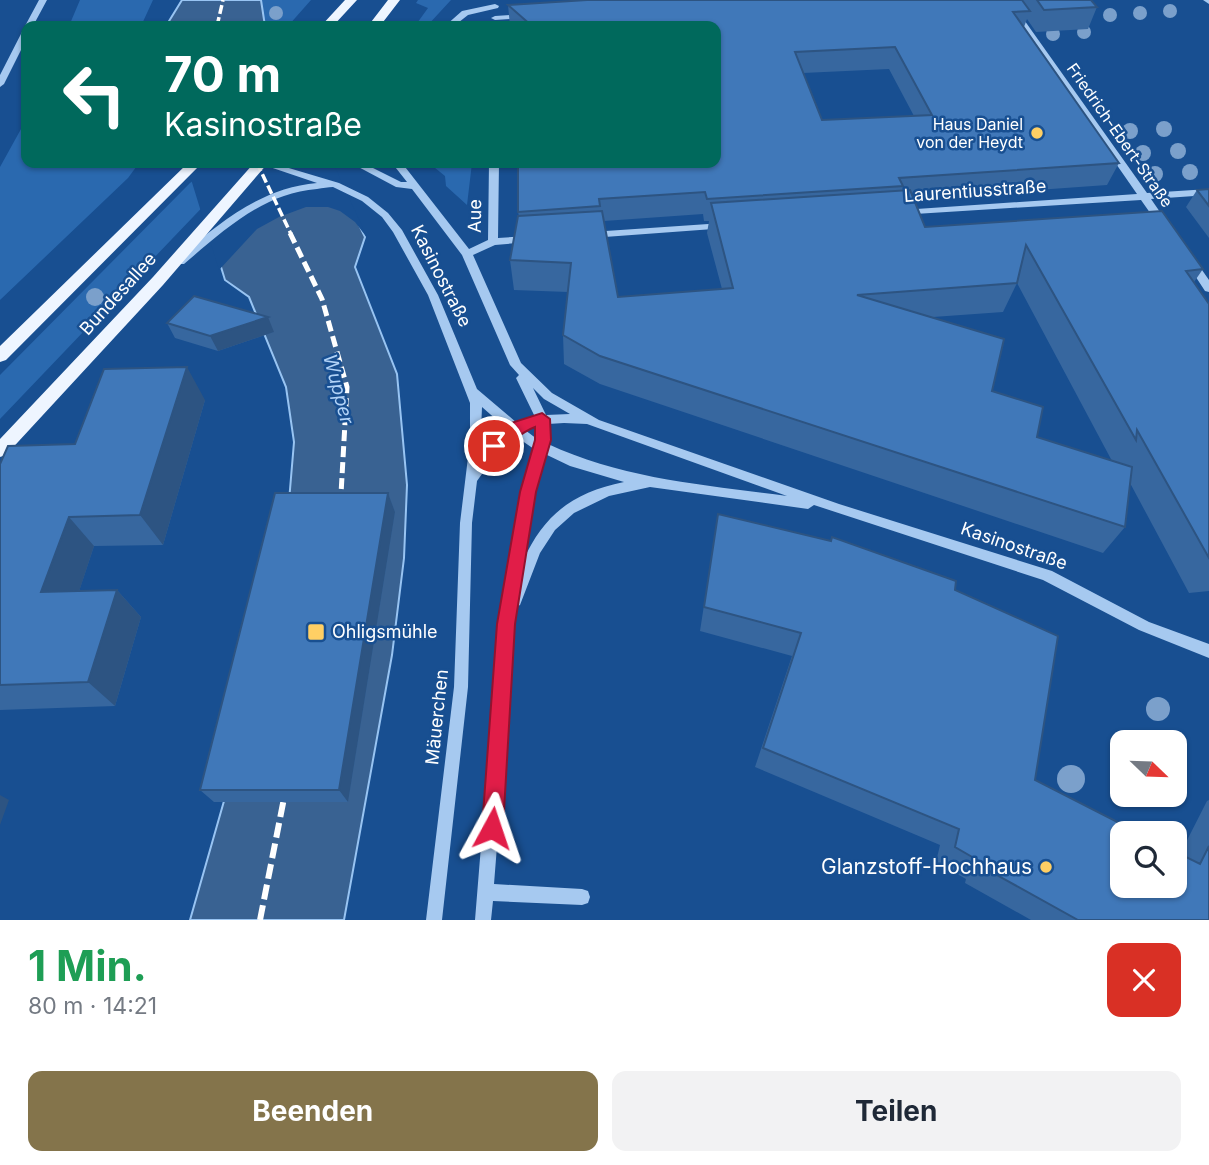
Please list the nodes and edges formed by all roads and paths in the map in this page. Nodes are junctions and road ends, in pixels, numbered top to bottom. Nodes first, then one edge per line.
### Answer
1 (43, 0) edge
2 (351, 0) edge
3 (394, 0) edge
4 (1006, 0) edge
5 (495, 3) edge
6 (537, 16) edge
7 (32, 21) edge
8 (332, 21) edge
9 (378, 21) edge
10 (456, 21) edge
11 (495, 21) edge
12 (502, 21) edge
13 (21, 42) edge
14 (0, 84) edge
15 (190, 168) edge
16 (258, 168) edge
17 (278, 168) edge
18 (366, 168) edge
19 (401, 168) edge
20 (494, 168) edge
21 (416, 186) junction
22 (348, 190) junction
23 (1209, 192) edge
24 (1144, 197) junction
25 (889, 214) edge
26 (738, 225) edge
27 (206, 231) junction
28 (1168, 231) edge
29 (574, 236) edge
30 (546, 238) edge
31 (493, 242) junction
32 (467, 254) junction
33 (1185, 254) edge
34 (1209, 288) edge
35 (0, 356) edge
36 (516, 365) junction
37 (472, 392) junction
38 (542, 419) junction
39 (595, 423) junction
40 (514, 428) junction
41 (541, 448) junction
42 (0, 450) edge
43 (654, 483) junction
44 (470, 484) junction
45 (839, 509) junction
46 (506, 624) junction
47 (1209, 652) edge
48 (486, 892) junction
49 (582, 897) dead end
50 (434, 920) edge
51 (484, 920) edge

1 - 7 street
2 - 8 main road
3 - 9 main road
4 - 24 street, Friedrich-Ebert-Straße
5 - 10 street
5 - 11 street
6 - 12 street
13 - 14 street
15 - 35 main road, Bundesallee
16 - 27 main road, Bundesallee
17 - 22 street, Kasinostraße
18 - 21 street
19 - 21 street, Kasinostraße
20 - 31 street, Aue
21 - 32 street, Kasinostraße
22 - 27 street
22 - 37 street, Kasinostraße
23 - 24 street, Laurentiusstraße
24 - 25 street, Laurentiusstraße
24 - 28 street, Friedrich-Ebert-Straße
26 - 29 street
27 - 42 main road, Bundesallee
30 - 31 street
31 - 32 street, Aue
32 - 36 street, Kasinostraße
33 - 34 street
36 - 38 street
36 - 39 street, Kasinostraße
37 - 40 street, Kasinostraße
37 - 44 street, Mäuerchen
38 - 39 street, Kasinostraße
38 - 40 street, Kasinostraße
38 - 41 street
39 - 45 street, Kasinostraße
40 - 41 street, Kasinostraße
40 - 44 street, Kasinostraße
41 - 43 street, Kasinostraße
41 - 46 street
43 - 45 street, Kasinostraße
43 - 46 street
44 - 50 street, Mäuerchen
45 - 47 street, Kasinostraße
46 - 48 street
48 - 49 street
48 - 51 street

